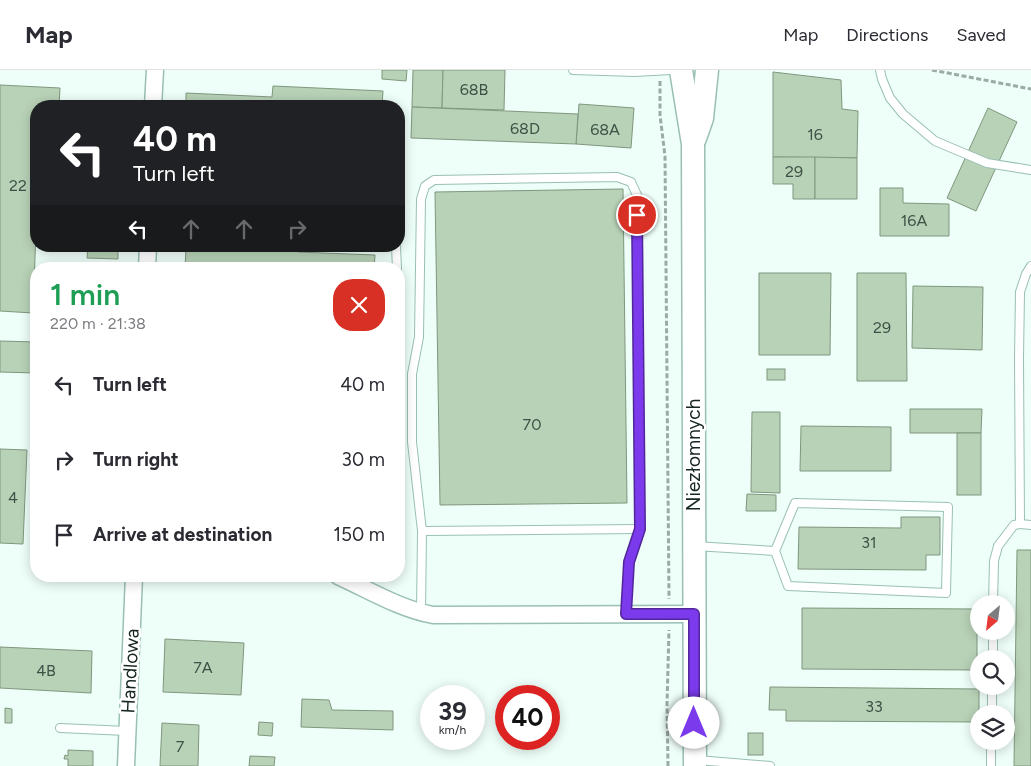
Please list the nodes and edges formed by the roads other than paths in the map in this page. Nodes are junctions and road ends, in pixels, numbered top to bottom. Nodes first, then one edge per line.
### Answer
1 (155, 70) edge
2 (573, 70) edge
3 (660, 70) edge
4 (670, 70) edge
5 (680, 70) edge
6 (707, 70) edge
7 (880, 70) edge
8 (154, 100) edge
9 (693, 144) junction
10 (1031, 170) edge
11 (1031, 266) edge
12 (1020, 524) junction
13 (1031, 525) edge
14 (640, 529) junction
15 (422, 531) junction
16 (693, 546) junction
17 (774, 551) junction
18 (134, 582) edge
19 (351, 582) edge
20 (993, 595) edge
21 (421, 613) junction
22 (626, 614) junction
23 (694, 614) junction
24 (60, 728) dead end
25 (127, 731) junction
26 (991, 750) edge
27 (695, 763) edge
28 (126, 766) edge
29 (770, 766) edge
30 (991, 766) edge

1 - 8 street
2 - 3 lane
3 - 4 lane
5 - 9 street, Niezłomnych
6 - 9 street, Niezłomnych
7 - 10 lane
9 - 16 street, Niezłomnych
11 - 12 lane
12 - 13 lane
12 - 20 lane
14 - 15 lane
14 - 15 lane
14 - 22 lane
15 - 21 lane
16 - 17 lane
16 - 23 street, Niezłomnych
17 - 17 lane
18 - 25 street, Handlowa
19 - 21 street
21 - 22 street
22 - 23 street
23 - 27 street, Niezłomnych
24 - 25 lane
25 - 28 street, Handlowa
26 - 30 lane
27 - 29 lane

